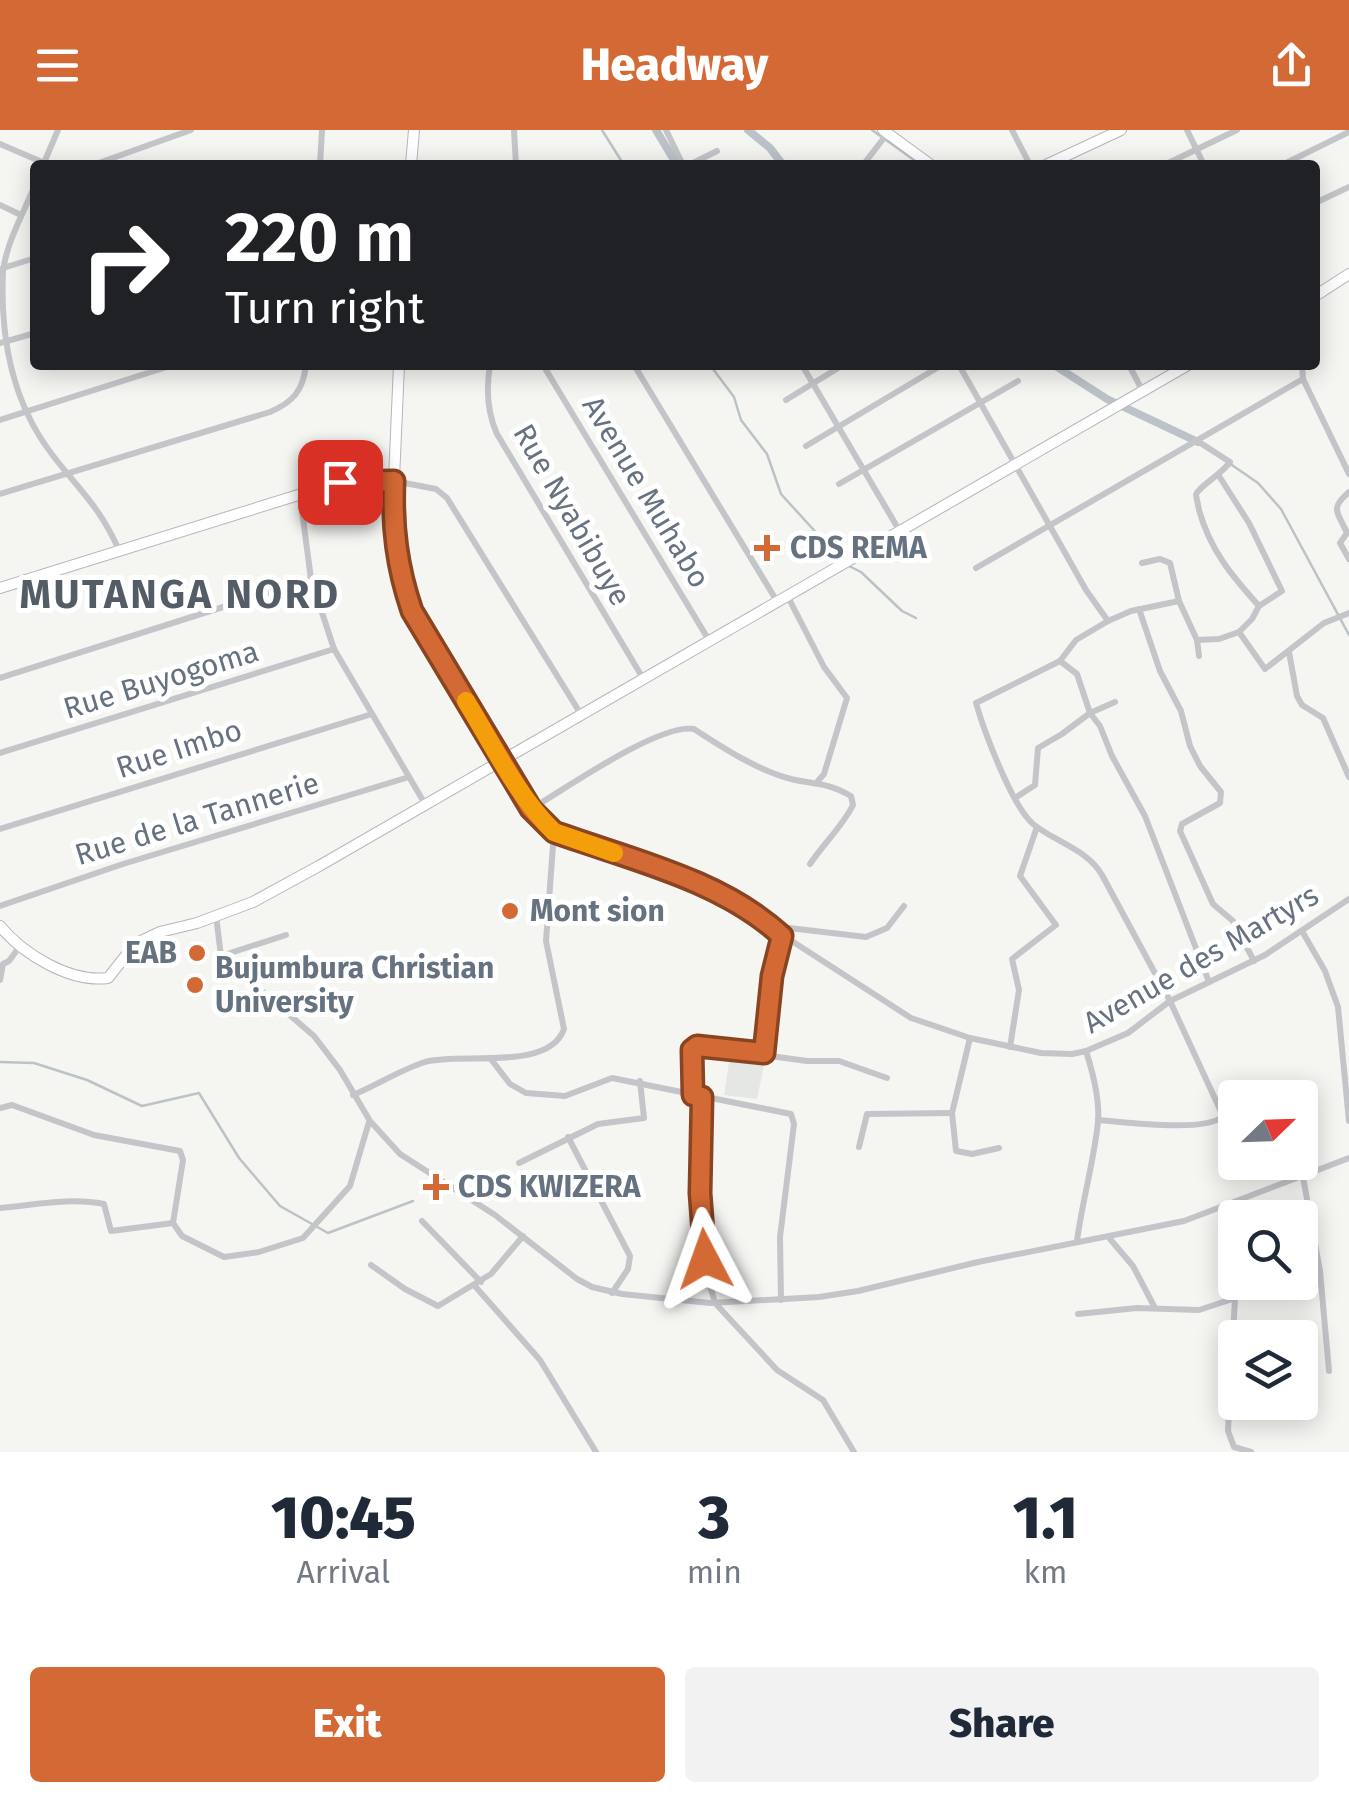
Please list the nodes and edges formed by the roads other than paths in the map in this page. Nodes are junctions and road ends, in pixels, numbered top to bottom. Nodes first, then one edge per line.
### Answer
1 (58, 130) edge
2 (191, 130) edge
3 (322, 130) edge
4 (414, 130) edge
5 (514, 130) edge
6 (666, 130) edge
7 (1012, 130) edge
8 (1121, 130) edge
9 (1186, 130) edge
10 (1237, 130) edge
11 (885, 132) edge
12 (1349, 132) edge
13 (0, 144) edge
14 (717, 150) dead end
15 (1196, 150) junction
16 (34, 160) edge
17 (47, 160) edge
18 (107, 160) edge
19 (320, 160) edge
20 (411, 160) edge
21 (516, 160) edge
22 (683, 160) edge
23 (696, 160) edge
24 (867, 160) edge
25 (916, 160) edge
26 (1027, 160) edge
27 (1057, 160) edge
28 (1175, 160) edge
29 (1201, 160) edge
30 (1292, 160) edge
31 (1349, 187) edge
32 (30, 196) edge
33 (1320, 201) edge
34 (0, 205) edge
35 (21, 215) junction
36 (30, 259) edge
37 (1, 267) edge
38 (1349, 274) edge
39 (1320, 293) edge
40 (30, 334) edge
41 (1, 343) edge
42 (157, 370) edge
43 (305, 370) edge
44 (399, 370) edge
45 (490, 370) edge
46 (546, 370) edge
47 (637, 370) edge
48 (805, 370) edge
49 (836, 370) edge
50 (934, 370) edge
51 (962, 370) edge
52 (1132, 370) edge
53 (1179, 370) edge
54 (1302, 370) edge
55 (1303, 379) junction
56 (1018, 381) dead end
57 (814, 383) junction
58 (1142, 390) junction
59 (786, 400) dead end
60 (981, 401) junction
61 (26, 413) junction
62 (0, 420) edge
63 (838, 427) junction
64 (1198, 442) junction
65 (806, 446) dead end
66 (1015, 462) junction
67 (863, 470) junction
68 (68, 474) junction
69 (1349, 474) edge
70 (1220, 476) junction
71 (394, 481) junction
72 (840, 484) dead end
73 (1349, 492) edge
74 (0, 494) edge
75 (300, 494) junction
76 (1051, 524) junction
77 (899, 530) junction
78 (118, 550) junction
79 (1349, 559) edge
80 (1142, 563) dead end
81 (976, 568) dead end
82 (310, 579) junction
83 (0, 588) edge
84 (783, 600) junction
85 (1179, 601) junction
86 (1259, 606) junction
87 (1139, 609) junction
88 (1349, 613) edge
89 (1108, 621) junction
90 (1238, 632) junction
91 (1197, 640) junction
92 (710, 642) junction
93 (334, 649) junction
94 (1289, 652) junction
95 (1199, 656) dead end
96 (1060, 661) junction
97 (0, 678) edge
98 (644, 680) junction
99 (1115, 702) dead end
100 (1090, 712) junction
101 (372, 714) junction
102 (582, 716) junction
103 (0, 753) edge
104 (504, 761) junction
105 (1349, 776) edge
106 (409, 777) junction
107 (818, 781) junction
108 (1015, 798) junction
109 (426, 806) junction
110 (531, 809) junction
111 (1037, 827) junction
112 (0, 829) edge
113 (554, 832) junction
114 (810, 864) dead end
115 (1349, 899) edge
116 (0, 906) edge
117 (904, 906) dead end
118 (216, 916) junction
119 (0, 926) edge
120 (771, 926) junction
121 (1302, 931) junction
122 (286, 935) dead end
123 (782, 936) junction
124 (20, 946) junction
125 (221, 956) junction
126 (1254, 961) junction
127 (0, 980) edge
128 (1209, 982) junction
129 (1170, 1001) junction
130 (1349, 1014) edge
131 (1340, 1018) junction
132 (970, 1038) junction
133 (1010, 1047) junction
134 (1086, 1051) junction
135 (764, 1053) junction
136 (490, 1058) junction
137 (887, 1078) dead end
138 (640, 1081) junction
139 (352, 1095) junction
140 (693, 1095) junction
141 (702, 1097) junction
142 (0, 1108) edge
143 (952, 1113) junction
144 (1098, 1120) junction
145 (370, 1121) junction
146 (1349, 1121) edge
147 (568, 1136) junction
148 (859, 1147) dead end
149 (999, 1148) dead end
150 (1349, 1158) edge
151 (520, 1163) dead end
152 (1318, 1171) edge
153 (1295, 1180) edge
154 (1304, 1180) edge
155 (0, 1208) edge
156 (422, 1221) dead end
157 (173, 1224) junction
158 (523, 1236) junction
159 (1109, 1238) junction
160 (1076, 1242) junction
161 (371, 1266) dead end
162 (1320, 1271) joint
163 (477, 1284) junction
164 (612, 1292) junction
165 (781, 1300) junction
166 (1229, 1300) edge
167 (1235, 1300) edge
168 (715, 1302) junction
169 (1155, 1308) junction
170 (1078, 1314) dead end
171 (1329, 1371) dead end
172 (596, 1452) edge
173 (854, 1452) edge
174 (1251, 1452) edge

1 - 17 street
2 - 18 street
3 - 19 street
4 - 20 street
5 - 21 street
6 - 22 street
7 - 26 street
8 - 27 street
9 - 15 street
10 - 15 street
11 - 24 street
11 - 25 street
12 - 30 street
13 - 16 street
14 - 23 street
15 - 28 street
15 - 29 street
31 - 33 street
32 - 35 street
34 - 35 street
35 - 37 street
36 - 37 street
37 - 41 street
38 - 39 street
40 - 41 street
41 - 61 street
42 - 61 street
43 - 68 street
44 - 71 street
45 - 98 street, Rue Nyabibuye
46 - 92 street, Avenue Muhabo
47 - 84 street
48 - 57 street
49 - 57 street
50 - 63 street
51 - 60 street
52 - 58 street
53 - 58 street
54 - 55 street
55 - 64 street
55 - 69 street
56 - 60 street
57 - 59 street
57 - 63 street
58 - 66 street
60 - 66 street
60 - 67 street
61 - 62 street
61 - 68 street
63 - 65 street
63 - 67 street
64 - 70 street
64 - 76 street
66 - 76 street
66 - 77 street
67 - 72 street
67 - 77 street
68 - 74 street
68 - 78 street
70 - 86 street
70 - 86 street
71 - 75 street
71 - 102 street
71 - 104 street
73 - 79 street
75 - 78 street
75 - 82 street
76 - 81 street
76 - 89 street
77 - 84 street
78 - 83 street
80 - 85 street
82 - 93 street
82 - 97 street
84 - 92 street
84 - 107 street
85 - 87 street
85 - 91 street
86 - 90 street
87 - 89 street
87 - 126 street
88 - 94 street
89 - 96 street
90 - 91 street
90 - 94 street
91 - 95 street
92 - 98 street
93 - 101 street
93 - 103 street, Rue Buyogoma
94 - 105 street
96 - 100 street
96 - 108 street
98 - 102 street
99 - 100 street
100 - 108 street
100 - 128 street
101 - 106 street
101 - 112 street, Rue Imbo
102 - 104 street
104 - 109 street
104 - 110 street, Avenue des Martyrs
106 - 109 street
106 - 116 street, Rue de la Tannerie
107 - 110 street
107 - 114 street
108 - 111 street
109 - 118 street
110 - 113 street, Avenue des Martyrs
111 - 129 street
111 - 133 street
113 - 120 street, Avenue des Martyrs
113 - 136 street
115 - 121 street, Avenue des Martyrs
117 - 120 street
118 - 124 street
118 - 125 street
119 - 124 street
120 - 123 street, Avenue des Martyrs
121 - 126 street, Avenue des Martyrs
121 - 131 street
122 - 125 street
123 - 132 street, Avenue des Martyrs
123 - 135 street
124 - 127 street
125 - 139 street
126 - 128 street, Avenue des Martyrs
128 - 129 street, Avenue des Martyrs
129 - 134 street, Avenue des Martyrs
129 - 144 street
130 - 131 street
131 - 146 street
132 - 133 street, Avenue des Martyrs
132 - 143 street
133 - 134 street, Avenue des Martyrs
134 - 144 street
135 - 137 street
135 - 140 street
136 - 138 street
136 - 139 street
138 - 140 street
138 - 147 street
139 - 145 street
140 - 141 street
141 - 165 street
141 - 168 street
142 - 157 street
143 - 148 street
143 - 149 street
144 - 160 street
145 - 157 street
145 - 158 street
147 - 151 street
147 - 164 street
150 - 152 street
153 - 159 street
154 - 162 street
155 - 157 street
156 - 163 street
158 - 163 street
158 - 164 street
159 - 160 street
159 - 169 street
160 - 165 street
161 - 163 street
162 - 171 street
163 - 172 street
164 - 168 street
165 - 168 street
166 - 169 street
167 - 174 street
168 - 173 street
169 - 170 street

